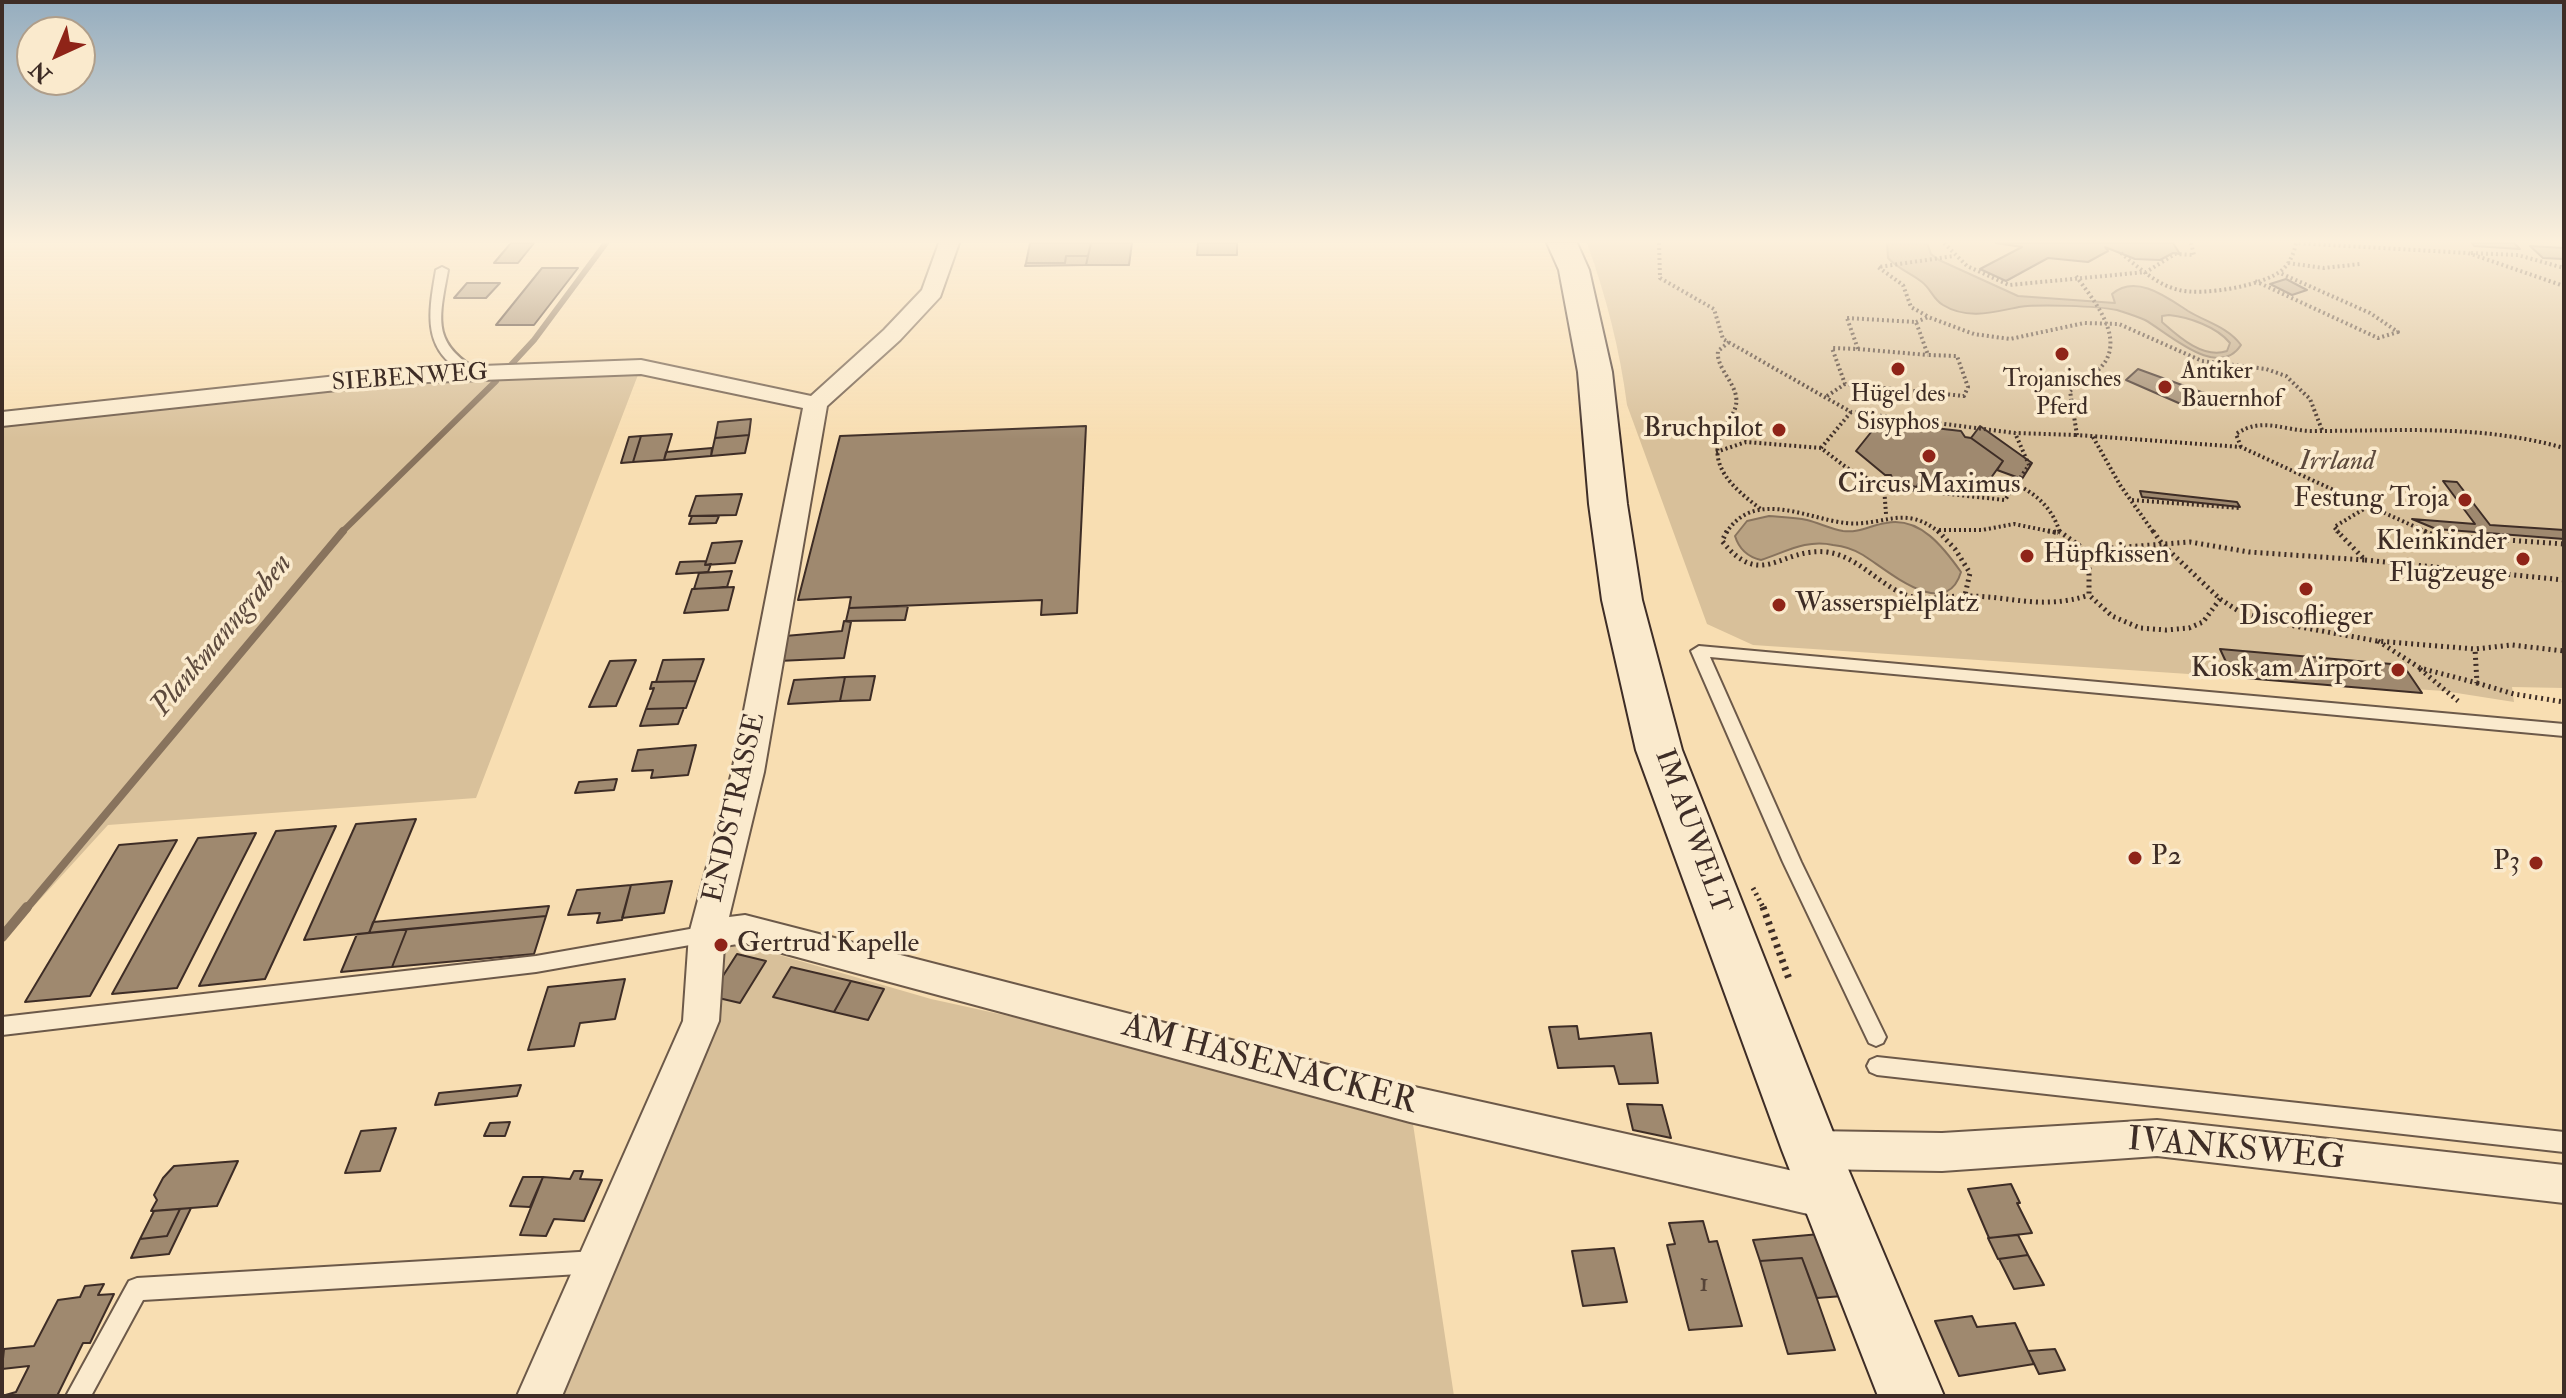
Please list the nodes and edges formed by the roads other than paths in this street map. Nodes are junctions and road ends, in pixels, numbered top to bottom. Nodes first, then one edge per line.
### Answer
1 (436, 308) edge
2 (917, 308) edge
3 (1582, 308) edge
4 (476, 374) junction
5 (816, 404) junction
6 (2, 419) edge
7 (2564, 730) edge
8 (707, 934) junction
9 (2, 1026) edge
10 (1876, 1037) dead end
11 (1877, 1066) dead end
12 (2564, 1142) edge
13 (1823, 1175) junction
14 (2564, 1184) edge
15 (597, 1262) junction
16 (78, 1396) edge
17 (539, 1396) edge
18 (1911, 1396) edge

1 - 4 lane
2 - 5 street
3 - 13 main road, IM AUWELT
4 - 5 street, SIEBENWEG
4 - 6 street, SIEBENWEG
5 - 8 street, ENDSTRASSE
7 - 10 lane
8 - 9 lane
8 - 13 street, AM HASENACKER
8 - 15 street, ENDSTRASSE
11 - 12 lane
13 - 14 street, IVANKSWEG
13 - 18 main road, IM AUWELT
15 - 16 lane
15 - 17 street, ENDSTRASSE

